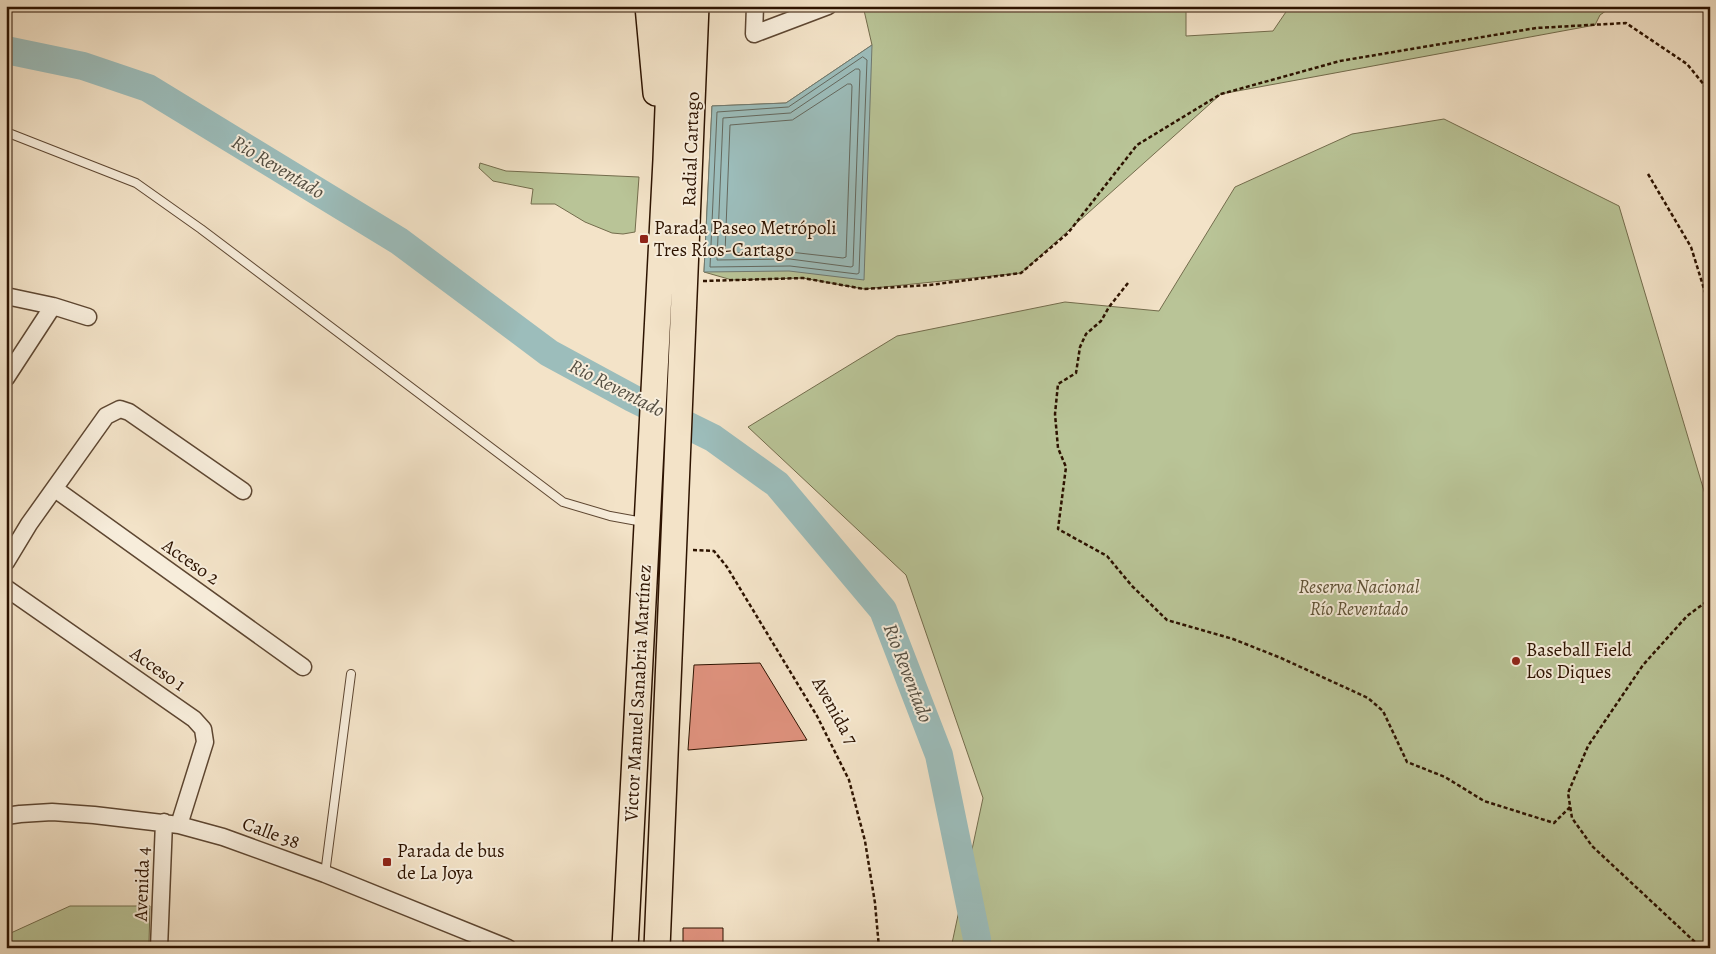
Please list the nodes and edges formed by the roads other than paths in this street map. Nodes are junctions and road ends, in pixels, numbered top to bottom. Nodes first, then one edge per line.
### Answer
1 (648, 6) edge
2 (654, 6) edge
3 (672, 6) edge
4 (755, 6) edge
5 (828, 6) edge
6 (697, 9) edge
7 (653, 67) junction
8 (6, 132) edge
9 (666, 160) junction
10 (6, 296) edge
11 (53, 306) junction
12 (88, 317) dead end
13 (6, 378) edge
14 (650, 438) joint
15 (679, 441) joint
16 (55, 489) junction
17 (243, 491) dead end
18 (646, 523) junction
19 (6, 562) edge
20 (6, 588) edge
21 (303, 666) dead end
22 (351, 674) dead end
23 (637, 704) junction
24 (6, 816) edge
25 (664, 817) junction
26 (172, 823) junction
27 (325, 874) junction
28 (498, 946) edge
29 (159, 948) edge
30 (625, 948) edge
31 (657, 948) edge

1 - 7 main road
2 - 7 main road
3 - 9 main road, Radial Cartago
4 - 5 street
6 - 15 main road, Radial Cartago
7 - 9 main road
8 - 18 lane
9 - 14 main road, Radial Cartago
10 - 11 street
11 - 12 street
11 - 13 street
14 - 18 main road, Victor Manuel Sanabria Martínez
15 - 25 main road, Victor Manuel Sanabria Martínez
16 - 17 street
16 - 19 street
16 - 21 street, Acceso 2
18 - 23 main road, Victor Manuel Sanabria Martínez
20 - 26 street, Acceso 1
22 - 27 lane
23 - 25 main road
23 - 30 main road, Victor Manuel Sanabria Martínez
24 - 26 street, Calle 38
25 - 31 main road, Victor Manuel Sanabria Martínez
26 - 27 street, Calle 38
26 - 29 street, Avenida 4
27 - 28 street, Calle 38

